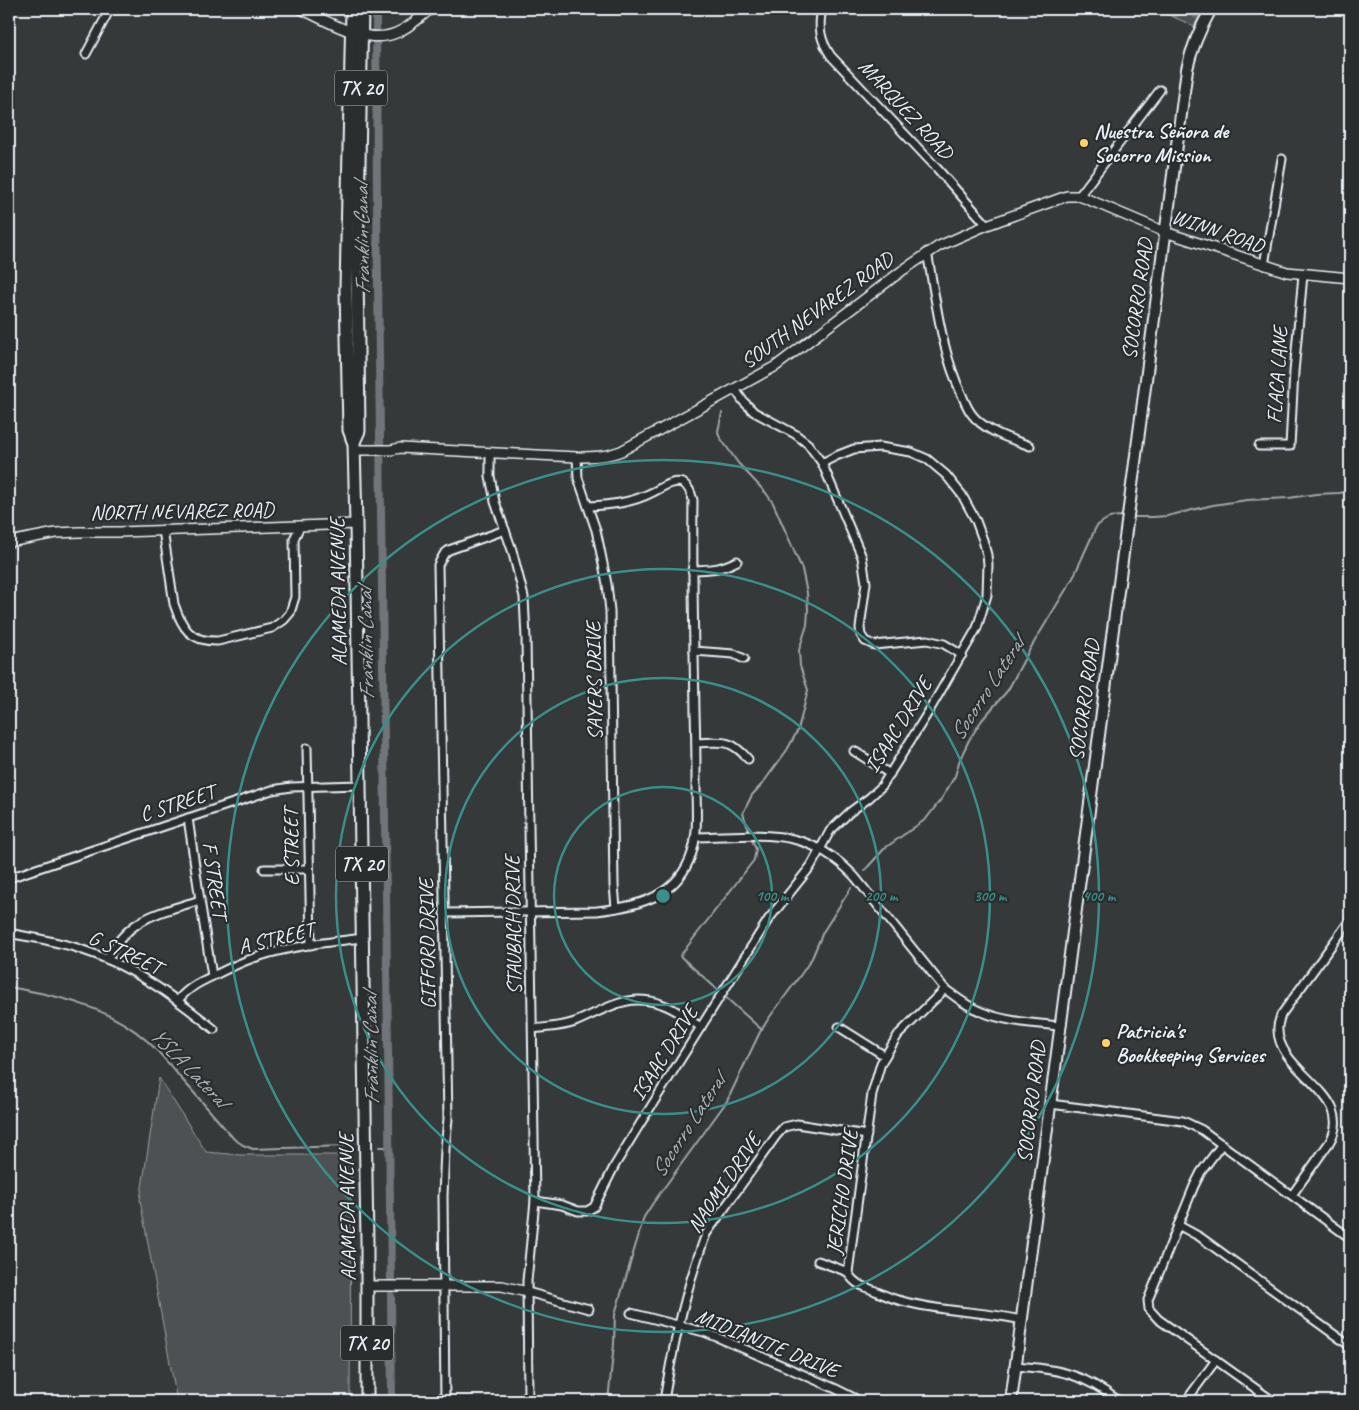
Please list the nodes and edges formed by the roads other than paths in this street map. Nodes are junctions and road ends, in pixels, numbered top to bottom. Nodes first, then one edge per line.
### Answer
1 (110, 9) edge
2 (301, 9) edge
3 (352, 9) edge
4 (362, 9) edge
5 (431, 9) edge
6 (822, 9) edge
7 (1211, 9) edge
8 (361, 34) junction
9 (86, 54) dead end
10 (1160, 90) dead end
11 (1282, 159) dead end
12 (1079, 196) junction
13 (987, 226) junction
14 (1165, 232) junction
15 (927, 252) junction
16 (1264, 265) junction
17 (1303, 275) junction
18 (1350, 278) edge
19 (735, 389) junction
20 (1030, 446) dead end
21 (1259, 446) dead end
22 (357, 447) junction
23 (490, 453) junction
24 (577, 457) junction
25 (822, 463) junction
26 (588, 506) junction
27 (356, 524) junction
28 (300, 526) junction
29 (163, 530) junction
30 (505, 530) junction
31 (9, 542) edge
32 (737, 561) dead end
33 (692, 570) junction
34 (694, 652) junction
35 (962, 655) junction
36 (744, 659) dead end
37 (696, 743) junction
38 (308, 748) dead end
39 (854, 751) dead end
40 (748, 759) dead end
41 (890, 774) junction
42 (361, 785) junction
43 (308, 787) junction
44 (188, 818) junction
45 (695, 838) junction
46 (820, 849) junction
47 (264, 869) dead end
48 (309, 869) junction
49 (9, 878) edge
50 (200, 900) junction
51 (616, 908) junction
52 (444, 912) junction
53 (530, 912) junction
54 (1350, 920) edge
55 (9, 934) edge
56 (363, 938) junction
57 (311, 945) junction
58 (107, 959) junction
59 (212, 976) junction
60 (945, 989) junction
61 (178, 1000) junction
62 (1060, 1026) junction
63 (701, 1027) junction
64 (839, 1027) dead end
65 (214, 1029) dead end
66 (533, 1029) junction
67 (885, 1056) junction
68 (1050, 1104) junction
69 (867, 1135) junction
70 (1222, 1144) junction
71 (1292, 1196) junction
72 (535, 1201) junction
73 (1178, 1225) junction
74 (1350, 1238) edge
75 (818, 1261) dead end
76 (848, 1272) junction
77 (444, 1285) junction
78 (367, 1286) junction
79 (527, 1292) junction
80 (589, 1309) dead end
81 (631, 1313) dead end
82 (1022, 1320) junction
83 (679, 1326) junction
84 (1350, 1346) edge
85 (1216, 1360) junction
86 (1015, 1366) junction
87 (368, 1401) edge
88 (445, 1401) edge
89 (528, 1401) edge
90 (664, 1401) edge
91 (860, 1401) edge
92 (1011, 1401) edge
93 (1119, 1401) edge
94 (1186, 1401) edge
95 (1273, 1401) edge

1 - 9 street
2 - 8 street
3 - 8 main road, ALAMEDA AVENUE / TX 20
4 - 8 main road, ALAMEDA AVENUE / TX 20
5 - 8 street
6 - 13 street, MARQUEZ ROAD
7 - 14 main road, SOCORRO ROAD
8 - 22 main road, ALAMEDA AVENUE / TX 20
10 - 12 street
11 - 16 street
12 - 13 street, SOUTH NEVAREZ ROAD
12 - 14 street, WINN ROAD
13 - 15 street, SOUTH NEVAREZ ROAD
14 - 16 street, WINN ROAD
14 - 62 main road, SOCORRO ROAD
15 - 19 street, SOUTH NEVAREZ ROAD
15 - 20 street
16 - 17 street, WINN ROAD
17 - 18 street, WINN ROAD
17 - 21 street, FLACA LANE
19 - 24 street, SOUTH NEVAREZ ROAD
19 - 25 street
22 - 23 street, SOUTH NEVAREZ ROAD
22 - 27 main road, ALAMEDA AVENUE / TX 20
23 - 24 street, SOUTH NEVAREZ ROAD
23 - 30 street, STAUBACH DRIVE
24 - 26 street, SAYERS DRIVE
25 - 35 street
25 - 35 street, ISAAC DRIVE
26 - 33 street
26 - 51 street, SAYERS DRIVE
27 - 28 street, NORTH NEVAREZ ROAD
27 - 42 main road, ALAMEDA AVENUE / TX 20
28 - 29 street, NORTH NEVAREZ ROAD
28 - 29 street
29 - 31 street, NORTH NEVAREZ ROAD
30 - 52 street, GIFFORD DRIVE
30 - 53 street, STAUBACH DRIVE
32 - 33 street
33 - 34 street
34 - 36 street
34 - 37 street
35 - 41 street, ISAAC DRIVE
37 - 40 street
37 - 45 street
38 - 43 street, E STREET
39 - 41 street
41 - 46 street, ISAAC DRIVE
42 - 43 street, C STREET
42 - 56 main road, ALAMEDA AVENUE / TX 20
43 - 44 street, C STREET
43 - 48 street, E STREET
44 - 49 street, C STREET
44 - 50 street, F STREET
45 - 46 street
45 - 51 street
46 - 60 street
46 - 63 street, ISAAC DRIVE
47 - 48 street
48 - 57 street, E STREET
50 - 58 street
50 - 59 street, F STREET
51 - 53 street
52 - 53 street
52 - 77 street, GIFFORD DRIVE
53 - 66 street, STAUBACH DRIVE
54 - 71 street
55 - 58 street, G STREET
56 - 57 street, A STREET
56 - 78 main road, ALAMEDA AVENUE / TX 20
57 - 59 street, A STREET
58 - 61 street, G STREET
59 - 61 street, A STREET
60 - 62 street
60 - 67 street, JERICHO DRIVE
61 - 65 street, G STREET
62 - 68 main road, SOCORRO ROAD
63 - 66 street
63 - 72 street, ISAAC DRIVE
64 - 67 street
66 - 72 street, STAUBACH DRIVE
67 - 69 street, JERICHO DRIVE
68 - 70 street
68 - 82 main road, SOCORRO ROAD
69 - 76 street, JERICHO DRIVE
69 - 83 street, NAOMI DRIVE
70 - 71 street
70 - 73 street
71 - 74 street
72 - 79 street, STAUBACH DRIVE
73 - 84 street
73 - 85 street
75 - 76 street
76 - 82 street, JERICHO DRIVE
77 - 78 street
77 - 79 street
77 - 88 street, GIFFORD DRIVE
78 - 87 main road, ALAMEDA AVENUE / TX 20
79 - 80 street
79 - 89 street, STAUBACH DRIVE
81 - 83 street, MIDIANITE DRIVE
82 - 86 main road, SOCORRO ROAD
83 - 90 street, NAOMI DRIVE
83 - 91 street, MIDIANITE DRIVE
85 - 94 street
85 - 95 street
86 - 92 main road, SOCORRO ROAD
86 - 93 street

